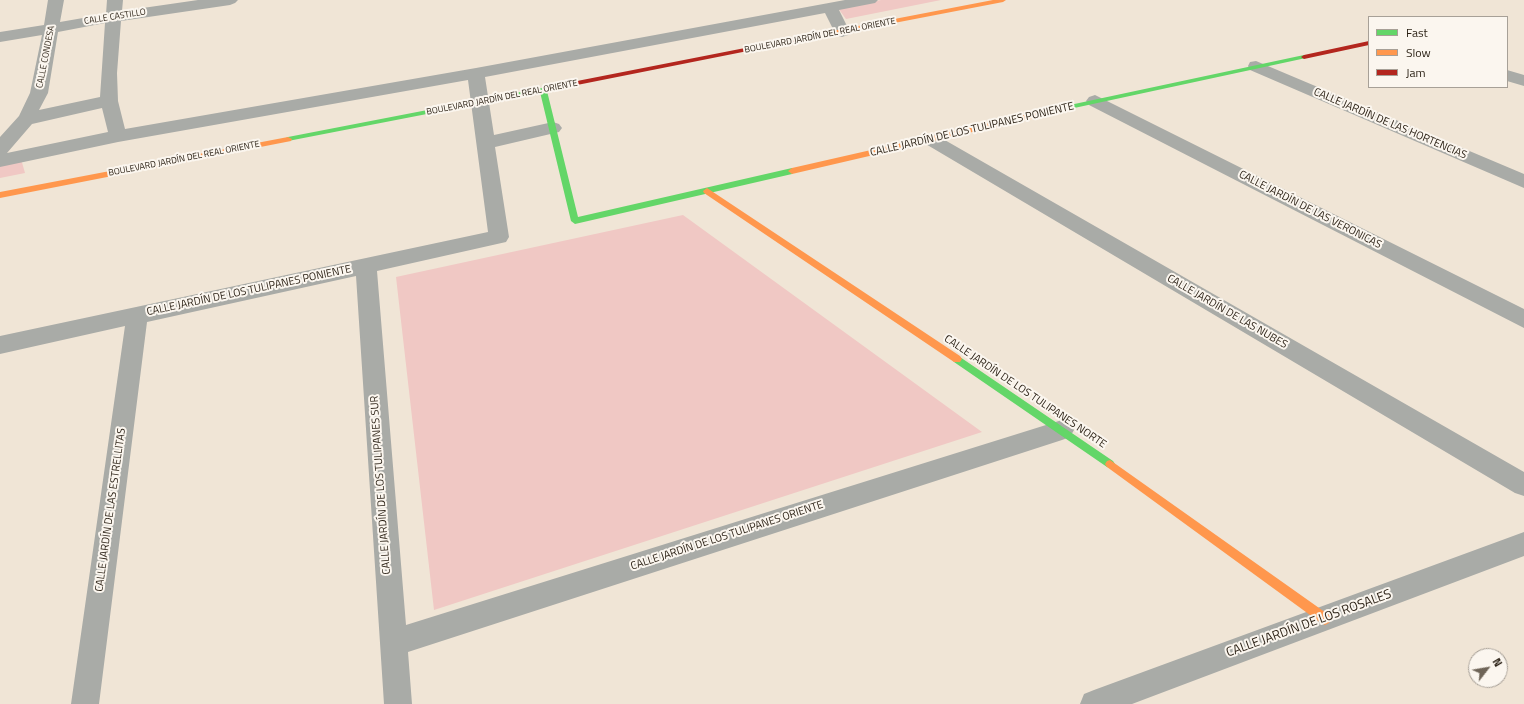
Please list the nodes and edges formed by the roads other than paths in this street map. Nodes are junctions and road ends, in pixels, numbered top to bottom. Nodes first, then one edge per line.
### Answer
1 (56, 0) edge
2 (115, 0) edge
3 (230, 0) edge
4 (870, 0) edge
5 (1003, 0) edge
6 (830, 8) junction
7 (115, 17) junction
8 (52, 28) junction
9 (842, 32) junction
10 (0, 38) edge
11 (1368, 43) edge
12 (1256, 66) junction
13 (476, 73) junction
14 (1508, 75) edge
15 (1524, 81) edge
16 (543, 90) junction
17 (109, 101) junction
18 (1095, 101) junction
19 (480, 102) junction
20 (26, 119) junction
21 (553, 128) junction
22 (118, 136) junction
23 (930, 139) junction
24 (486, 143) junction
25 (0, 149) edge
26 (0, 161) edge
27 (1524, 181) edge
28 (707, 191) junction
29 (0, 195) edge
30 (366, 266) junction
31 (137, 316) junction
32 (1524, 319) edge
33 (0, 345) edge
34 (1062, 430) junction
35 (1524, 485) edge
36 (1524, 544) edge
37 (1325, 618) junction
38 (393, 643) junction
39 (85, 704) edge
40 (398, 704) edge
41 (1094, 704) edge

1 - 8 street, CALLE CONDESA
2 - 7 street
3 - 7 street, CALLE CASTILLO
4 - 6 street
5 - 9 street, BOULEVARD JARDÍN DEL REAL ORIENTE
6 - 9 street
6 - 13 street
7 - 8 street, CALLE CASTILLO
7 - 17 street
8 - 10 street, CALLE CASTILLO
8 - 20 street, CALLE CONDESA
9 - 16 street, BOULEVARD JARDÍN DEL REAL ORIENTE
11 - 12 street, CALLE JARDÍN DE LOS TULIPANES PONIENTE
12 - 18 street, CALLE JARDÍN DE LOS TULIPANES PONIENTE
12 - 27 street, CALLE JARDÍN DE LAS HORTENCIAS
13 - 19 street
13 - 22 street
14 - 15 street
16 - 19 street, BOULEVARD JARDÍN DEL REAL ORIENTE
16 - 21 street
17 - 20 street
17 - 22 street
18 - 23 street, CALLE JARDÍN DE LOS TULIPANES PONIENTE
18 - 32 street, CALLE JARDÍN DE LAS VERONICAS
19 - 24 street
19 - 29 street, BOULEVARD JARDÍN DEL REAL ORIENTE
20 - 25 street, CALLE CONDESA
21 - 24 street
21 - 28 street, CALLE JARDÍN DE LOS TULIPANES PONIENTE
22 - 26 street
23 - 28 street, CALLE JARDÍN DE LOS TULIPANES PONIENTE
23 - 35 street, CALLE JARDÍN DE LAS NUBES
24 - 30 street, CALLE JARDÍN DE LOS TULIPANES PONIENTE
28 - 34 street, CALLE JARDÍN DE LOS TULIPANES NORTE
30 - 31 street, CALLE JARDÍN DE LOS TULIPANES PONIENTE
30 - 38 street, CALLE JARDÍN DE LOS TULIPANES SUR
31 - 33 street, CALLE JARDÍN DE LOS TULIPANES PONIENTE
31 - 39 street, CALLE JARDÍN DE LAS ESTRELLITAS
34 - 37 street, CALLE JARDÍN DE LOS TULIPANES NORTE
34 - 38 street, CALLE JARDÍN DE LOS TULIPANES ORIENTE
36 - 37 street, CALLE JARDÍN DE LOS ROSALES
37 - 41 street, CALLE JARDÍN DE LOS ROSALES
38 - 40 street, CALLE JARDÍN DE LOS TULIPANES SUR

